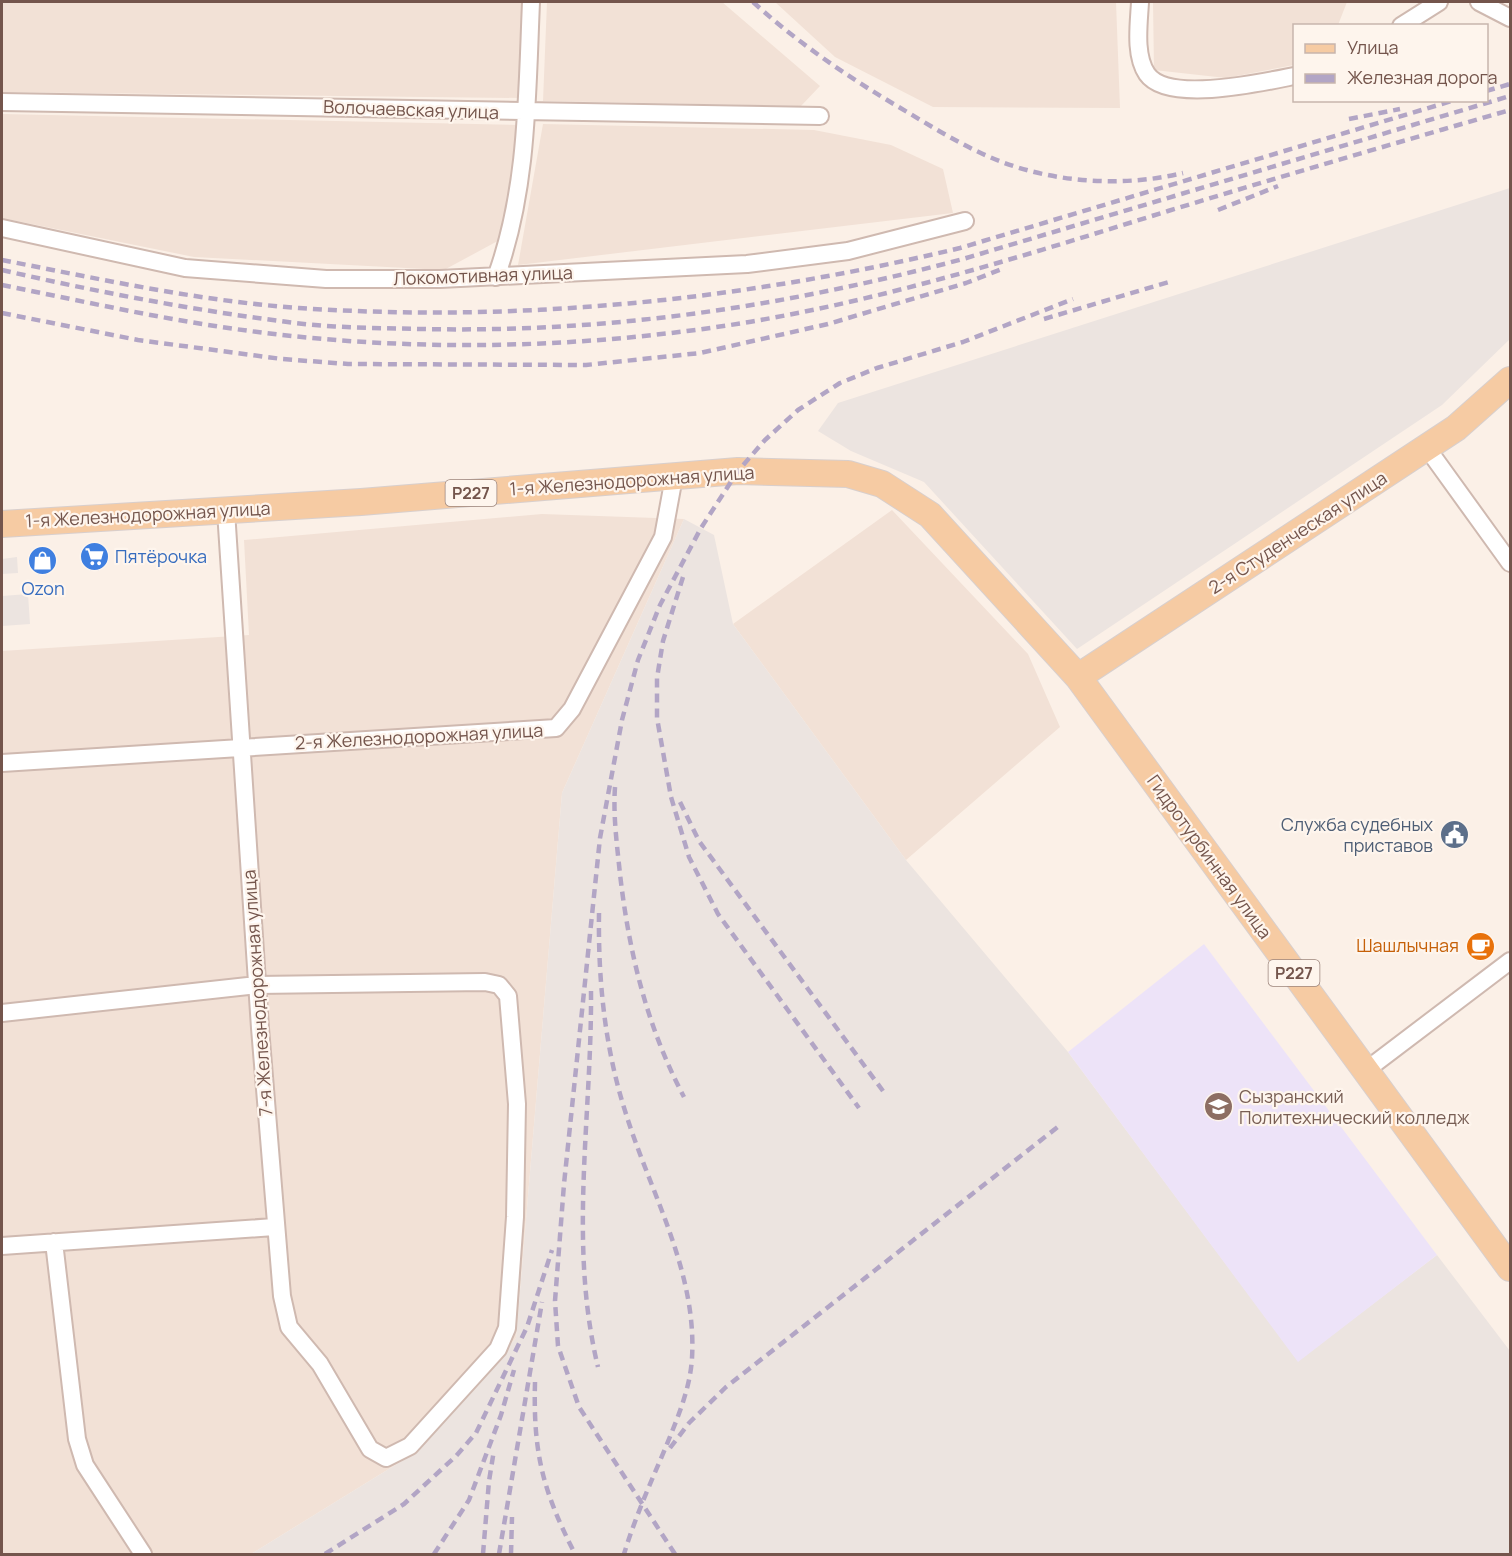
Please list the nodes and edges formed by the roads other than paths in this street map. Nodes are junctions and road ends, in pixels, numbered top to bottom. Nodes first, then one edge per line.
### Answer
1 (531, 2) edge
2 (1140, 2) edge
3 (1439, 2) edge
4 (1479, 2) edge
5 (1510, 18) edge
6 (1404, 24) edge
7 (1293, 76) edge
8 (2, 102) edge
9 (527, 113) junction
10 (820, 116) dead end
11 (965, 221) dead end
12 (2, 228) edge
13 (496, 277) junction
14 (1510, 380) edge
15 (1427, 448) junction
16 (674, 477) junction
17 (226, 512) junction
18 (2, 524) edge
19 (1510, 563) edge
20 (1078, 677) junction
21 (241, 747) junction
22 (2, 763) edge
23 (1510, 961) edge
24 (257, 985) junction
25 (2, 1013) edge
26 (1365, 1071) junction
27 (274, 1227) junction
28 (54, 1242) junction
29 (2, 1246) edge
30 (1510, 1268) edge
31 (143, 1554) edge

1 - 9 street
2 - 7 street
3 - 6 street
4 - 5 street
8 - 9 street, Волочаевская улица
9 - 10 street, Волочаевская улица
9 - 13 street
11 - 13 street, Локомотивная улица
12 - 13 street, Локомотивная улица
14 - 15 main road, 2-я Студенческая улица
15 - 19 street
15 - 20 main road, 2-я Студенческая улица
16 - 17 main road, 1-я Железнодорожная улица / Р227
16 - 20 main road, 1-я Железнодорожная улица / Р227
16 - 21 street, 2-я Железнодорожная улица
17 - 18 main road, 1-я Железнодорожная улица / Р227
17 - 21 street, 7-я Железнодорожная улица
20 - 26 main road, Гидротурбинная улица / Р227
21 - 22 street, 2-я Железнодорожная улица
21 - 24 street, 7-я Железнодорожная улица
23 - 26 street
24 - 25 street
24 - 27 street, 7-я Железнодорожная улица
24 - 27 street, 7-я Железнодорожная улица
26 - 30 main road, Гидротурбинная улица / Р227
27 - 28 street
28 - 29 street
28 - 31 street

